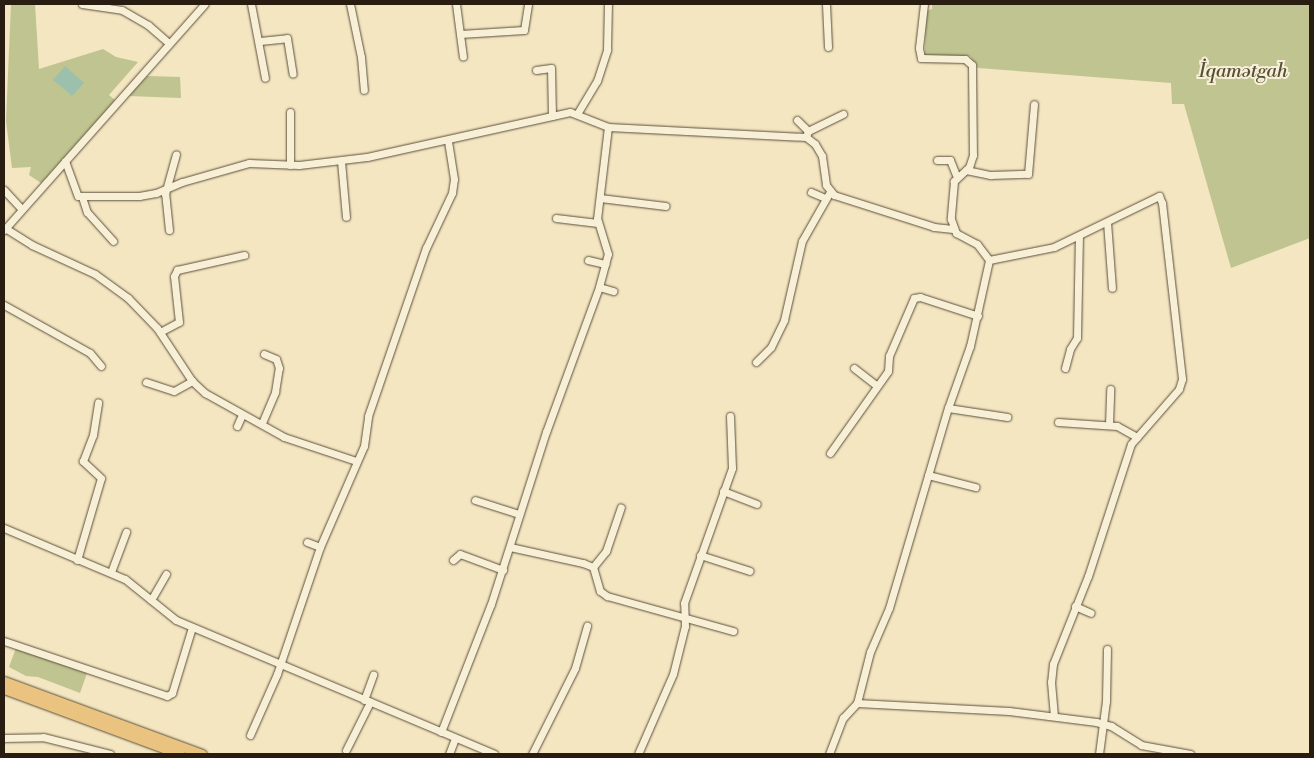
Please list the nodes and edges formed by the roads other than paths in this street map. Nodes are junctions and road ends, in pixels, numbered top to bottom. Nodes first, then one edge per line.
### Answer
1 (82, 4) edge
2 (205, 4) edge
3 (251, 4) edge
4 (350, 4) edge
5 (456, 4) edge
6 (528, 4) edge
7 (608, 4) edge
8 (826, 4) edge
9 (924, 4) edge
10 (116, 6) edge
11 (460, 34) junction
12 (260, 41) junction
13 (169, 43) junction
14 (828, 47) dead end
15 (463, 57) dead end
16 (536, 70) dead end
17 (293, 74) dead end
18 (265, 78) dead end
19 (364, 90) dead end
20 (1034, 104) dead end
21 (290, 112) dead end
22 (577, 114) junction
23 (843, 114) dead end
24 (552, 116) junction
25 (797, 120) dead end
26 (608, 126) junction
27 (807, 134) junction
28 (448, 142) junction
29 (176, 154) dead end
30 (937, 160) dead end
31 (65, 161) junction
32 (341, 161) junction
33 (290, 165) junction
34 (966, 170) junction
35 (957, 176) junction
36 (4, 190) edge
37 (165, 190) junction
38 (811, 192) dead end
39 (830, 192) junction
40 (82, 197) junction
41 (600, 198) junction
42 (824, 198) junction
43 (666, 206) dead end
44 (22, 209) junction
45 (346, 217) dead end
46 (556, 218) dead end
47 (1107, 222) junction
48 (598, 223) junction
49 (5, 229) edge
50 (953, 229) junction
51 (169, 230) dead end
52 (1078, 236) junction
53 (113, 241) dead end
54 (244, 255) dead end
55 (588, 260) dead end
56 (989, 260) junction
57 (606, 264) junction
58 (599, 287) junction
59 (1112, 288) dead end
60 (612, 291) dead end
61 (4, 305) edge
62 (978, 316) junction
63 (160, 332) junction
64 (264, 354) dead end
65 (756, 362) dead end
66 (101, 366) dead end
67 (854, 368) dead end
68 (1065, 368) dead end
69 (192, 381) junction
70 (146, 382) dead end
71 (877, 386) junction
72 (1110, 389) dead end
73 (98, 402) dead end
74 (948, 408) junction
75 (242, 415) junction
76 (730, 416) dead end
77 (1007, 416) dead end
78 (1058, 422) dead end
79 (262, 423) junction
80 (1109, 425) junction
81 (237, 426) dead end
82 (1136, 437) junction
83 (830, 453) dead end
84 (356, 461) junction
85 (928, 475) junction
86 (975, 487) dead end
87 (723, 491) junction
88 (475, 500) dead end
89 (757, 504) dead end
90 (621, 507) dead end
91 (519, 514) junction
92 (4, 528) edge
93 (126, 532) dead end
94 (307, 542) dead end
95 (320, 547) junction
96 (510, 547) junction
97 (700, 555) junction
98 (77, 560) junction
99 (452, 560) dead end
100 (593, 567) junction
101 (503, 570) junction
102 (750, 571) dead end
103 (110, 572) junction
104 (166, 574) dead end
105 (152, 600) junction
106 (1075, 606) junction
107 (1091, 613) dead end
108 (683, 616) junction
109 (587, 626) dead end
110 (192, 627) junction
111 (733, 632) dead end
112 (4, 641) edge
113 (1107, 649) dead end
114 (279, 664) junction
115 (373, 675) dead end
116 (4, 681) edge
117 (4, 689) edge
118 (367, 701) junction
119 (857, 703) junction
120 (1054, 716) junction
121 (1103, 723) junction
122 (441, 732) junction
123 (250, 735) dead end
124 (4, 738) edge
125 (455, 738) junction
126 (346, 750) dead end
127 (110, 754) edge
128 (180, 754) edge
129 (202, 754) edge
130 (449, 754) edge
131 (494, 754) edge
132 (532, 754) edge
133 (638, 754) edge
134 (829, 754) edge
135 (1099, 754) edge
136 (1181, 754) edge
137 (1190, 754) edge

1 - 10 street
2 - 13 street
3 - 12 street
4 - 19 street
5 - 11 street
6 - 11 street
7 - 22 street
8 - 14 street
9 - 34 street
10 - 13 street
11 - 15 street
12 - 17 street
12 - 18 street
13 - 31 street
16 - 24 street
20 - 34 street
21 - 33 street
22 - 24 street
22 - 26 street
23 - 27 street
24 - 28 street
25 - 27 street
26 - 27 street
26 - 41 street
27 - 39 street
28 - 32 street
28 - 84 street
29 - 37 street
30 - 35 street
31 - 40 street
31 - 44 street
32 - 33 street
32 - 45 street
33 - 37 street
34 - 35 street
35 - 50 street
36 - 44 street
37 - 40 street
37 - 51 street
38 - 42 street
39 - 42 street
39 - 50 street
40 - 53 street
41 - 43 street
41 - 48 street
42 - 65 street
44 - 49 street
46 - 48 street
47 - 52 street
47 - 59 street
47 - 82 street
48 - 57 street
49 - 63 street
50 - 56 street
52 - 56 street
52 - 68 street
54 - 63 street
55 - 57 street
56 - 62 street
57 - 58 street
58 - 60 street
58 - 91 street
61 - 66 street
62 - 71 street
62 - 74 street
63 - 69 street
64 - 79 street
67 - 71 street
69 - 70 street
69 - 75 street
71 - 83 street
72 - 80 street
73 - 98 street
74 - 77 street
74 - 85 street
75 - 79 street
75 - 81 street
76 - 87 street
78 - 80 street
79 - 84 street
80 - 82 street
82 - 106 street
84 - 95 street
85 - 86 street
85 - 119 street
87 - 89 street
87 - 97 street
88 - 91 street
90 - 100 street
91 - 96 street
92 - 98 street
93 - 103 street
94 - 95 street
95 - 114 street
96 - 100 street
96 - 101 street
97 - 102 street
97 - 108 street
98 - 103 street
99 - 101 street
100 - 108 street
101 - 122 street
103 - 105 street
104 - 105 street
105 - 110 street
106 - 107 street
106 - 120 street
108 - 111 street
108 - 133 street
109 - 132 street
110 - 112 street
110 - 114 street
113 - 121 street
114 - 118 street
114 - 123 street
115 - 118 street
116 - 129 main road
117 - 128 main road
118 - 122 street
118 - 126 street
119 - 120 street
119 - 134 street
120 - 121 street
121 - 135 street
121 - 136 street
122 - 125 street
124 - 127 street
125 - 130 street
125 - 131 street
136 - 137 street

